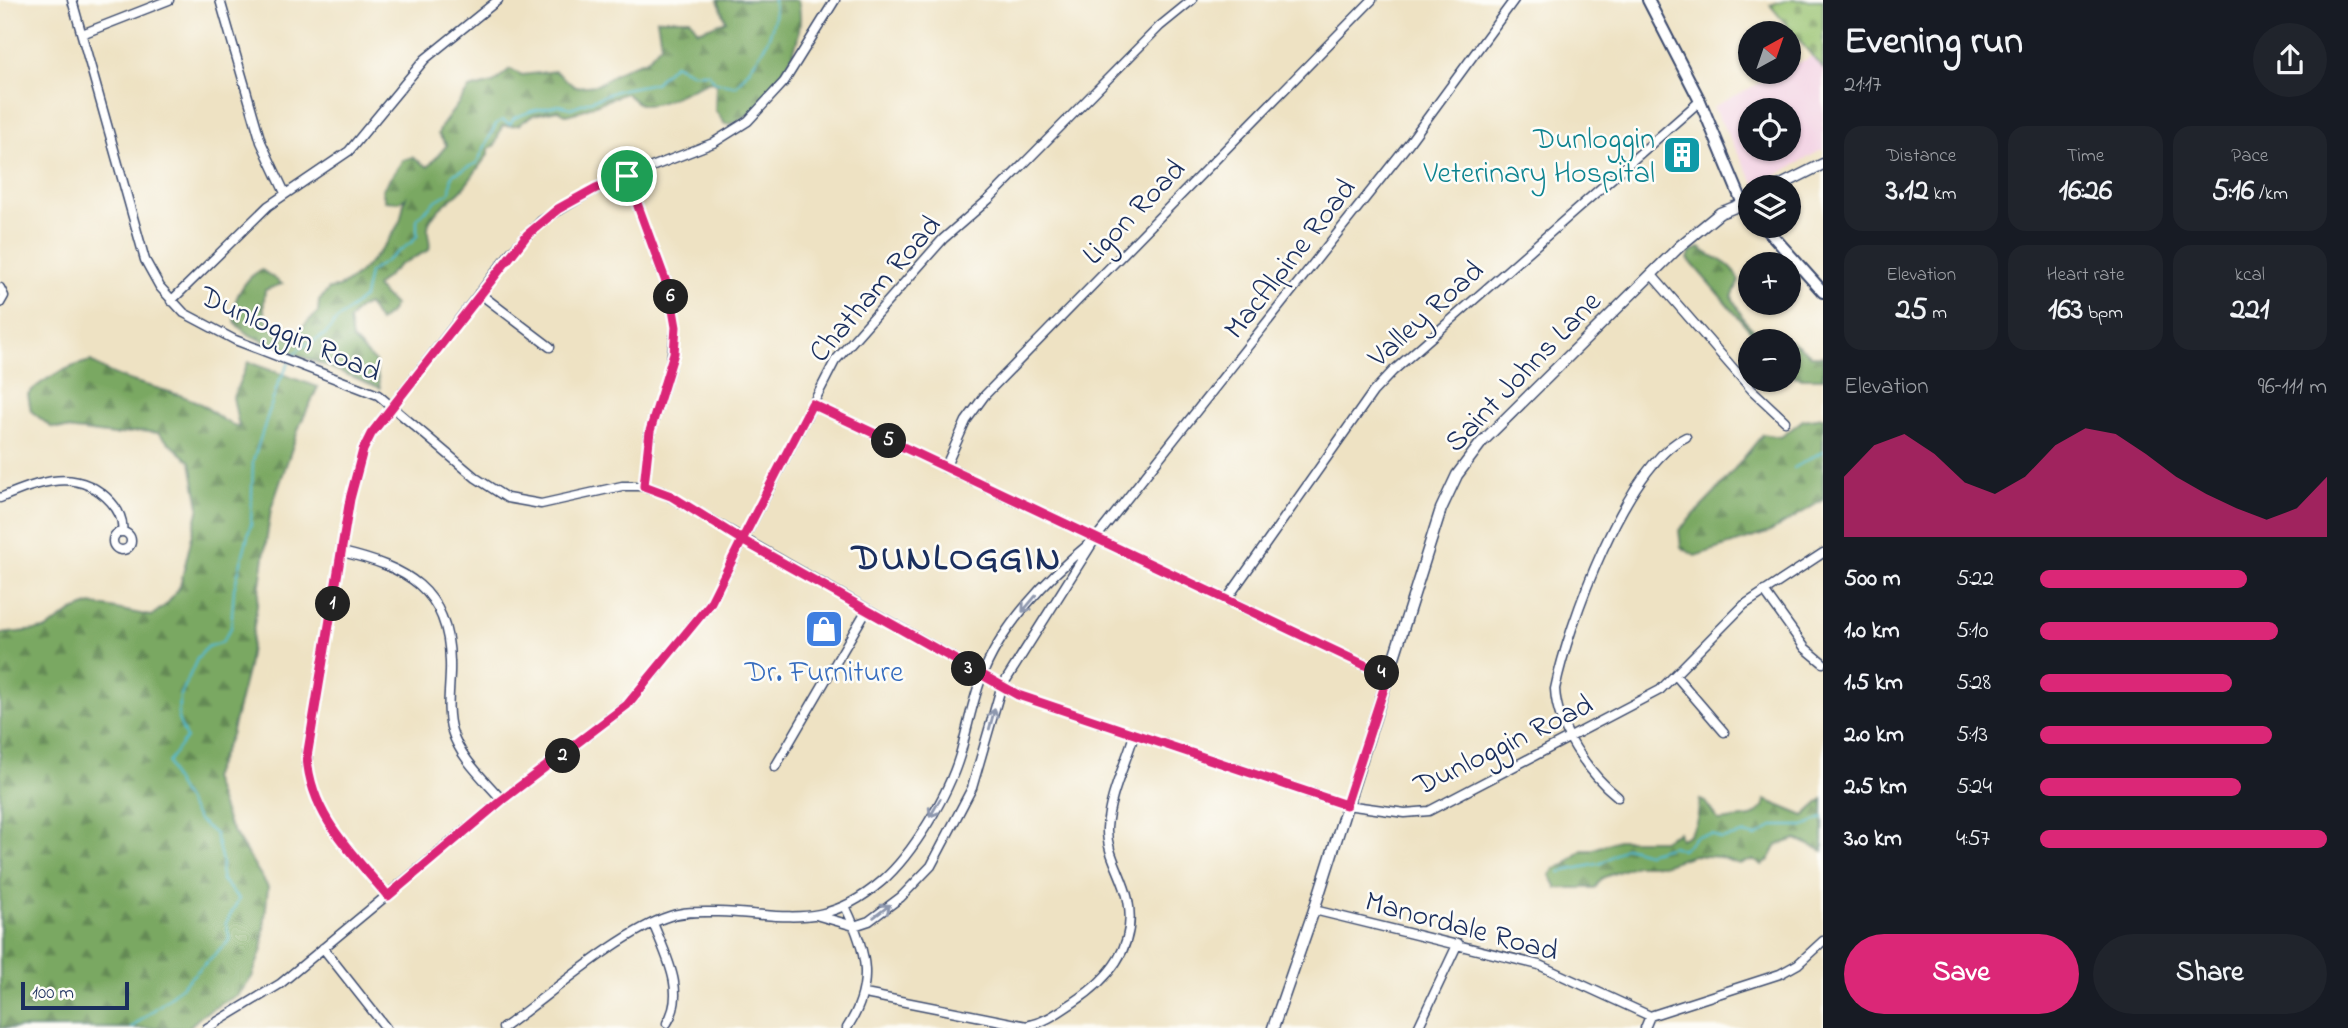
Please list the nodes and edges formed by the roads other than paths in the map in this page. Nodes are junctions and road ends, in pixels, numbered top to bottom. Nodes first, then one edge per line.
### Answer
1 (72, 0) edge
2 (169, 0) edge
3 (220, 0) edge
4 (498, 0) edge
5 (835, 0) edge
6 (1192, 0) edge
7 (1372, 0) edge
8 (1514, 0) edge
9 (1648, 0) edge
10 (82, 34) junction
11 (1699, 101) junction
12 (1823, 164) edge
13 (1801, 175) edge
14 (627, 176) junction
15 (1738, 185) edge
16 (285, 193) junction
17 (1738, 208) edge
18 (1774, 238) edge
19 (1651, 274) junction
20 (0, 288) edge
21 (1823, 292) edge
22 (479, 293) junction
23 (171, 301) junction
24 (0, 303) edge
25 (550, 347) dead end
26 (812, 404) junction
27 (392, 406) junction
28 (1786, 421) dead end
29 (1686, 437) dead end
30 (946, 468) junction
31 (644, 486) junction
32 (0, 498) edge
33 (122, 531) dead end
34 (1095, 539) junction
35 (742, 540) junction
36 (342, 552) junction
37 (1823, 553) edge
38 (1764, 591) junction
39 (1227, 599) junction
40 (866, 611) junction
41 (1823, 663) edge
42 (982, 676) junction
43 (1388, 676) junction
44 (1676, 676) junction
45 (1001, 688) junction
46 (1724, 732) dead end
47 (1135, 735) junction
48 (1572, 738) junction
49 (775, 767) dead end
50 (1618, 797) dead end
51 (502, 800) junction
52 (1346, 805) junction
53 (388, 896) junction
54 (846, 908) junction
55 (1314, 910) junction
56 (819, 916) junction
57 (653, 923) junction
58 (854, 926) junction
59 (1823, 941) edge
60 (1458, 943) junction
61 (323, 948) junction
62 (865, 994) junction
63 (1650, 1016) junction
64 (514, 1020) junction
65 (667, 1023) dead end
66 (207, 1028) edge
67 (386, 1028) edge
68 (503, 1028) edge
69 (521, 1028) edge
70 (847, 1028) edge
71 (1273, 1028) edge
72 (1418, 1028) edge
73 (1645, 1028) edge

1 - 10 street, Dunloggin Road
2 - 10 street
3 - 16 street
4 - 16 street
5 - 14 street
6 - 26 street, Chatham Road
7 - 30 street, Ligon Road
8 - 34 street, MacAlpine Road
9 - 11 main road
10 - 23 street, Dunloggin Road
11 - 15 main road
11 - 39 street, Valley Road
12 - 13 street
14 - 22 street
14 - 31 street
16 - 23 street
17 - 19 street, Saint Johns Lane
18 - 21 main road
19 - 28 street
19 - 43 street, Saint Johns Lane
20 - 24 street
22 - 25 street
22 - 27 street
23 - 27 street, Dunloggin Road
26 - 30 street
26 - 35 street, Chatham Road
27 - 31 street, Dunloggin Road
27 - 36 street
29 - 48 street
30 - 34 street
31 - 35 street, Dunloggin Road
32 - 33 street
34 - 39 street
34 -> 42 street, MacAlpine Road
34 - 45 street, MacAlpine Road
35 - 40 street, Dunloggin Road
35 - 51 street, Chatham Road
36 - 51 street
36 - 53 street
37 - 38 street, Dunloggin Road
38 - 41 street
38 - 44 street, Dunloggin Road
39 - 43 street
40 - 42 street, Dunloggin Road
40 - 49 street
42 - 45 street, Dunloggin Road
42 -> 54 street, MacAlpine Road
43 - 52 street, Saint Johns Lane
44 - 46 street
44 - 48 street, Dunloggin Road
45 - 47 street, Dunloggin Road
58 -> 45 street, MacAlpine Road
47 - 52 street, Dunloggin Road
47 - 62 street
48 - 50 street
48 - 52 street, Dunloggin Road
51 - 53 street, Chatham Road
52 - 55 street, Saint Johns Lane
53 - 61 street, Chatham Road
54 - 56 street, MacAlpine Road
54 - 58 street
55 - 60 street, Manordale Road
55 - 71 street, Saint Johns Lane
56 - 57 street, MacAlpine Road
56 - 58 street, MacAlpine Road
57 - 64 street, MacAlpine Road
57 - 65 street
58 - 62 street
59 - 63 street
60 - 63 street, Manordale Road
60 - 72 street
61 - 66 street, Chatham Road
61 - 67 street
62 - 70 street
63 - 73 street
64 - 68 street, MacAlpine Road
64 - 69 street

